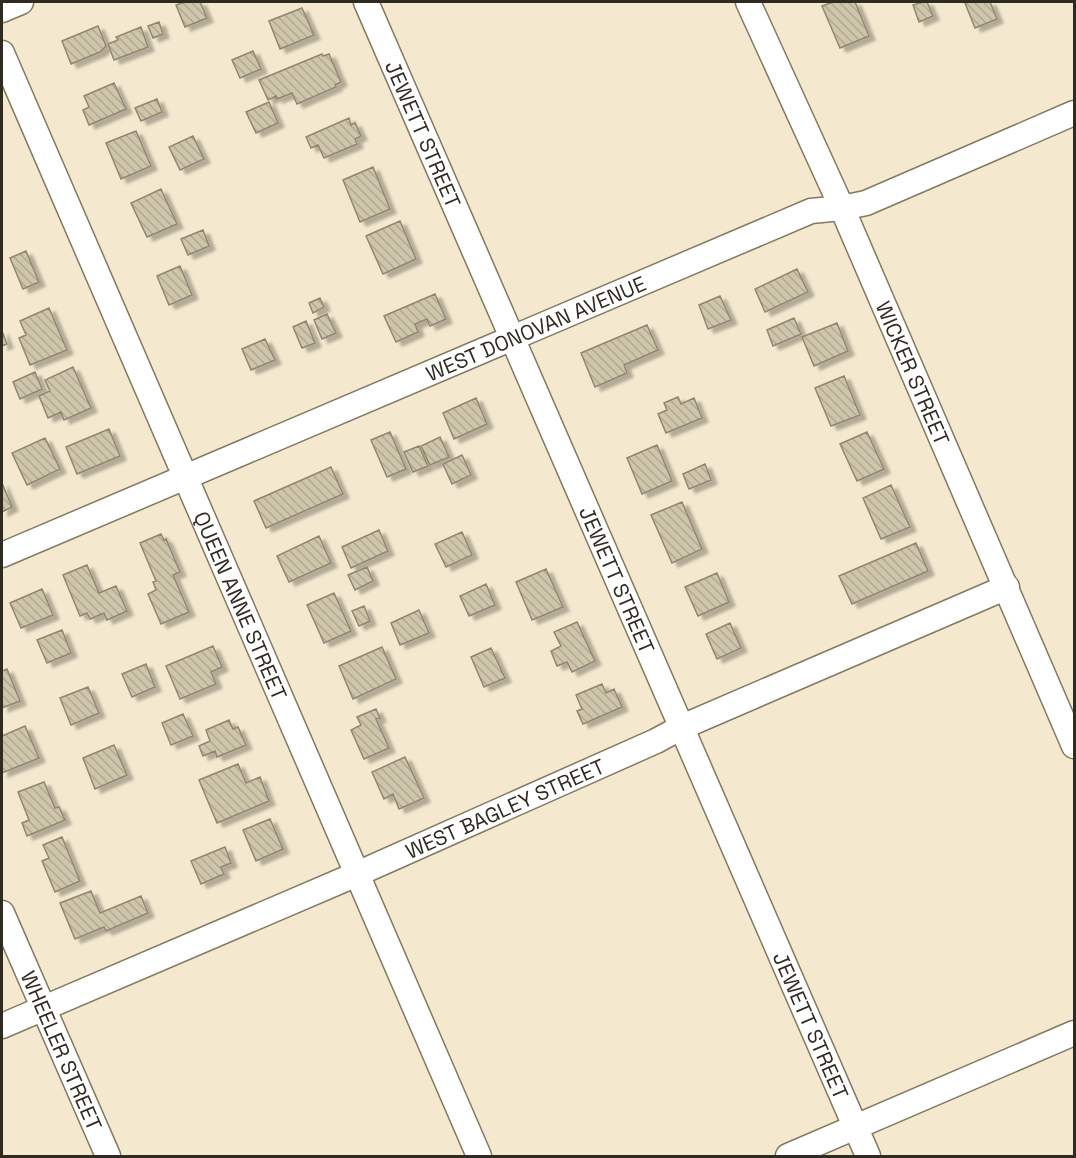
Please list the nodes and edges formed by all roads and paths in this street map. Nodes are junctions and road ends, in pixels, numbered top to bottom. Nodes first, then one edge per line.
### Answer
1 (21, 2) edge
2 (366, 2) edge
3 (748, 2) edge
4 (2, 10) edge
5 (2, 53) edge
6 (1074, 113) edge
7 (842, 208) junction
8 (513, 338) junction
9 (185, 477) junction
10 (2, 555) edge
11 (1007, 587) junction
12 (682, 727) junction
13 (1074, 746) edge
14 (357, 874) junction
15 (2, 913) edge
16 (43, 1009) junction
17 (2, 1026) edge
18 (1074, 1033) edge
19 (856, 1127) junction
20 (108, 1156) edge
21 (480, 1156) edge
22 (788, 1156) edge
23 (868, 1156) edge

1 - 4 street
2 - 8 street, JEWETT STREET
3 - 7 street, WICKER STREET
5 - 9 street, QUEEN ANNE STREET
6 - 7 street, WEST DONOVAN AVENUE
7 - 8 street, WEST DONOVAN AVENUE
7 - 11 street, WICKER STREET
8 - 9 street, WEST DONOVAN AVENUE
8 - 12 street, JEWETT STREET
9 - 10 street, WEST DONOVAN AVENUE
9 - 14 street, QUEEN ANNE STREET
11 - 12 street, WEST BAGLEY STREET
11 - 13 street, WICKER STREET
12 - 14 street, WEST BAGLEY STREET
12 - 19 street, JEWETT STREET
14 - 16 street, WEST BAGLEY STREET
14 - 21 street, QUEEN ANNE STREET
15 - 16 street, WHEELER STREET
16 - 17 street, WEST BAGLEY STREET
16 - 20 street, WHEELER STREET
18 - 19 street
19 - 22 street
19 - 23 street, JEWETT STREET

